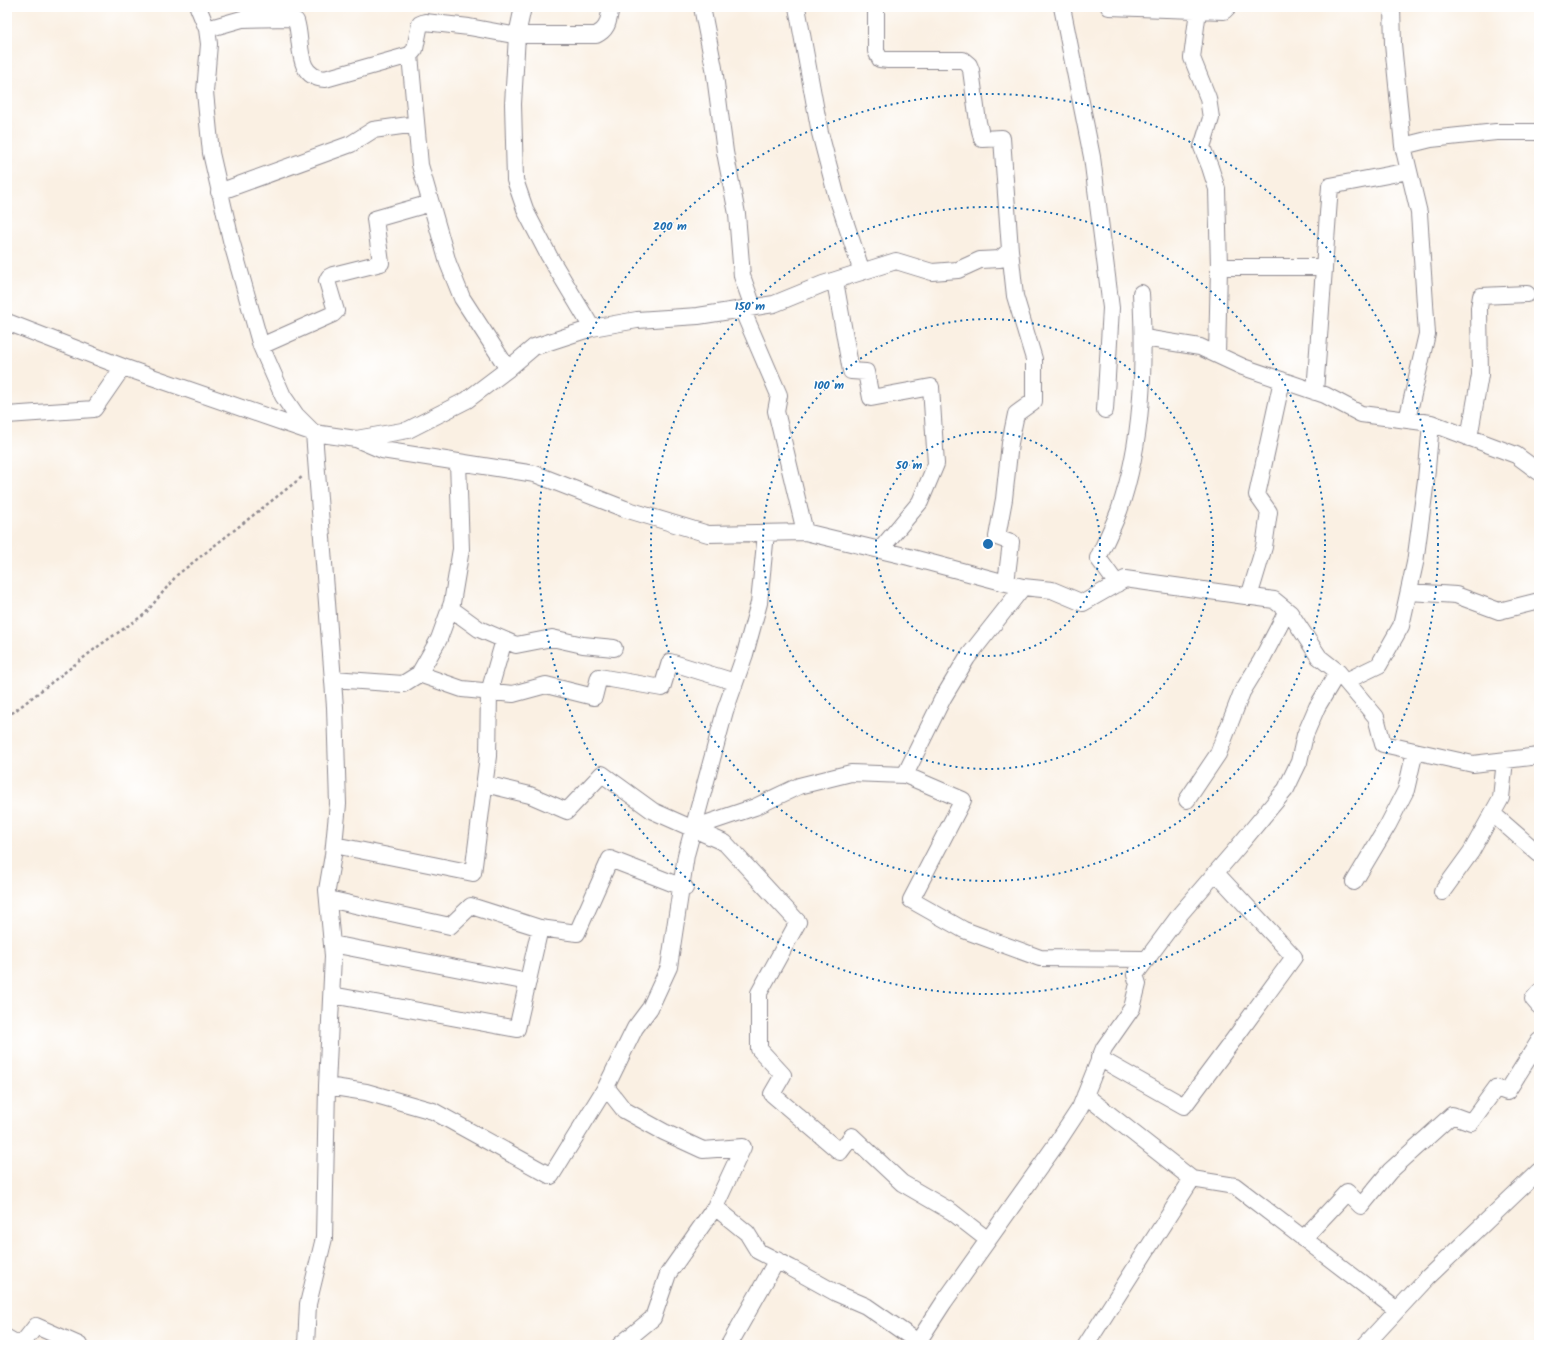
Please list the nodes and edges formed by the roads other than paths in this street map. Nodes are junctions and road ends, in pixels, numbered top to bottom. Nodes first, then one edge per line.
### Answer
1 (198, 7) edge
2 (523, 7) edge
3 (611, 7) edge
4 (702, 7) edge
5 (797, 7) edge
6 (876, 7) edge
7 (1062, 7) edge
8 (1109, 7) edge
9 (1228, 7) edge
10 (1392, 7) edge
11 (1198, 10) junction
12 (207, 29) junction
13 (517, 35) junction
14 (410, 55) junction
15 (416, 124) junction
16 (1539, 132) edge
17 (1403, 146) junction
18 (1409, 171) junction
19 (219, 192) junction
20 (431, 203) junction
21 (1010, 250) junction
22 (1219, 267) junction
23 (1324, 267) junction
24 (862, 272) junction
25 (835, 281) junction
26 (1141, 294) dead end
27 (1527, 294) dead end
28 (748, 308) junction
29 (7, 322) edge
30 (592, 328) junction
31 (1144, 338) junction
32 (262, 346) junction
33 (1217, 355) junction
34 (122, 367) junction
35 (508, 369) junction
36 (1282, 380) junction
37 (1315, 392) junction
38 (1104, 410) dead end
39 (7, 415) edge
40 (1407, 420) junction
41 (1431, 423) junction
42 (314, 433) junction
43 (1469, 438) junction
44 (356, 439) junction
45 (458, 462) junction
46 (1539, 472) edge
47 (805, 532) junction
48 (766, 533) junction
49 (880, 550) junction
50 (1006, 583) junction
51 (1117, 584) junction
52 (1023, 587) junction
53 (1409, 592) junction
54 (1249, 597) junction
55 (1539, 601) edge
56 (450, 608) junction
57 (1287, 611) junction
58 (504, 640) junction
59 (614, 648) dead end
60 (419, 674) junction
61 (1342, 677) junction
62 (333, 679) junction
63 (735, 682) junction
64 (489, 692) junction
65 (1415, 751) junction
66 (1539, 756) edge
67 (1505, 760) junction
68 (905, 775) junction
69 (485, 784) junction
70 (1187, 800) dead end
71 (1493, 814) junction
72 (693, 828) junction
73 (334, 845) junction
74 (1539, 854) edge
75 (1216, 873) junction
76 (1354, 882) dead end
77 (683, 888) junction
78 (1442, 892) dead end
79 (328, 900) junction
80 (540, 928) junction
81 (332, 944) junction
82 (1147, 959) junction
83 (528, 982) junction
84 (1539, 992) edge
85 (332, 994) junction
86 (1539, 1006) edge
87 (1539, 1041) edge
88 (1100, 1058) junction
89 (327, 1086) junction
90 (606, 1087) junction
91 (1085, 1095) junction
92 (1539, 1171) edge
93 (1192, 1179) junction
94 (715, 1207) junction
95 (1303, 1239) junction
96 (988, 1240) junction
97 (776, 1260) junction
98 (1397, 1310) junction
99 (7, 1338) edge
100 (917, 1344) edge
101 (20, 1345) edge
102 (79, 1345) edge
103 (306, 1345) edge
104 (620, 1345) edge
105 (729, 1345) edge
106 (1086, 1345) edge
107 (1365, 1345) edge

1 - 12 street
2 - 13 street
3 - 13 street
4 - 28 street
5 - 24 street
6 - 21 street
7 - 38 street
8 - 11 street
9 - 11 street
10 - 17 street
11 - 22 street
12 - 14 street
12 - 19 street
13 - 14 street
13 - 30 street
14 - 15 street
15 - 19 street
15 - 20 street
16 - 17 street
17 - 18 street
18 - 23 street
18 - 40 street
19 - 32 street
20 - 32 street
20 - 35 street
21 - 24 street
21 - 50 street
22 - 23 street
22 - 33 street
23 - 37 street
24 - 25 street
25 - 28 street
25 - 49 street
26 - 31 street
27 - 43 street
28 - 30 street
28 - 47 street
29 - 34 street
30 - 35 street
31 - 33 street
31 - 51 street
32 - 42 street
33 - 36 street
34 - 39 street
34 - 42 street
35 - 44 street
36 - 37 street
36 - 54 street
37 - 40 street
40 - 41 street
41 - 43 street
41 - 53 street
42 - 44 street
42 - 62 street
43 - 46 street
44 - 45 street
45 - 48 street
45 - 56 street
47 - 48 street
47 - 49 street
48 - 63 street
49 - 50 street
50 - 52 street
51 - 52 street
51 - 54 street
52 - 68 street
53 - 55 street
53 - 61 street
54 - 57 street
56 - 58 street
56 - 60 street
57 - 61 street
57 - 70 street
58 - 59 street
58 - 64 street
60 - 62 street
60 - 64 street
61 - 65 street
61 - 75 street
62 - 73 street
63 - 64 street
63 - 72 street
64 - 69 street
65 - 67 street
65 - 76 street
66 - 67 street
67 - 71 street
68 - 72 street
68 - 82 street
69 - 72 street
69 - 73 street
71 - 74 street
71 - 78 street
72 - 77 street
72 - 96 street
73 - 79 street
75 - 82 street
75 - 88 street
77 - 80 street
77 - 90 street
79 - 80 street
79 - 81 street
80 - 83 street
81 - 83 street
81 - 85 street
82 - 88 street
83 - 85 street
84 - 86 street
85 - 89 street
87 - 95 street
88 - 91 street
89 - 90 street
89 - 103 street
90 - 94 street
91 - 93 street
91 - 96 street
92 - 98 street
93 - 95 street
93 - 106 street
94 - 97 street
94 - 104 street
95 - 98 street
96 - 100 street
97 - 100 street
97 - 105 street
98 - 107 street
99 - 101 street
101 - 102 street

